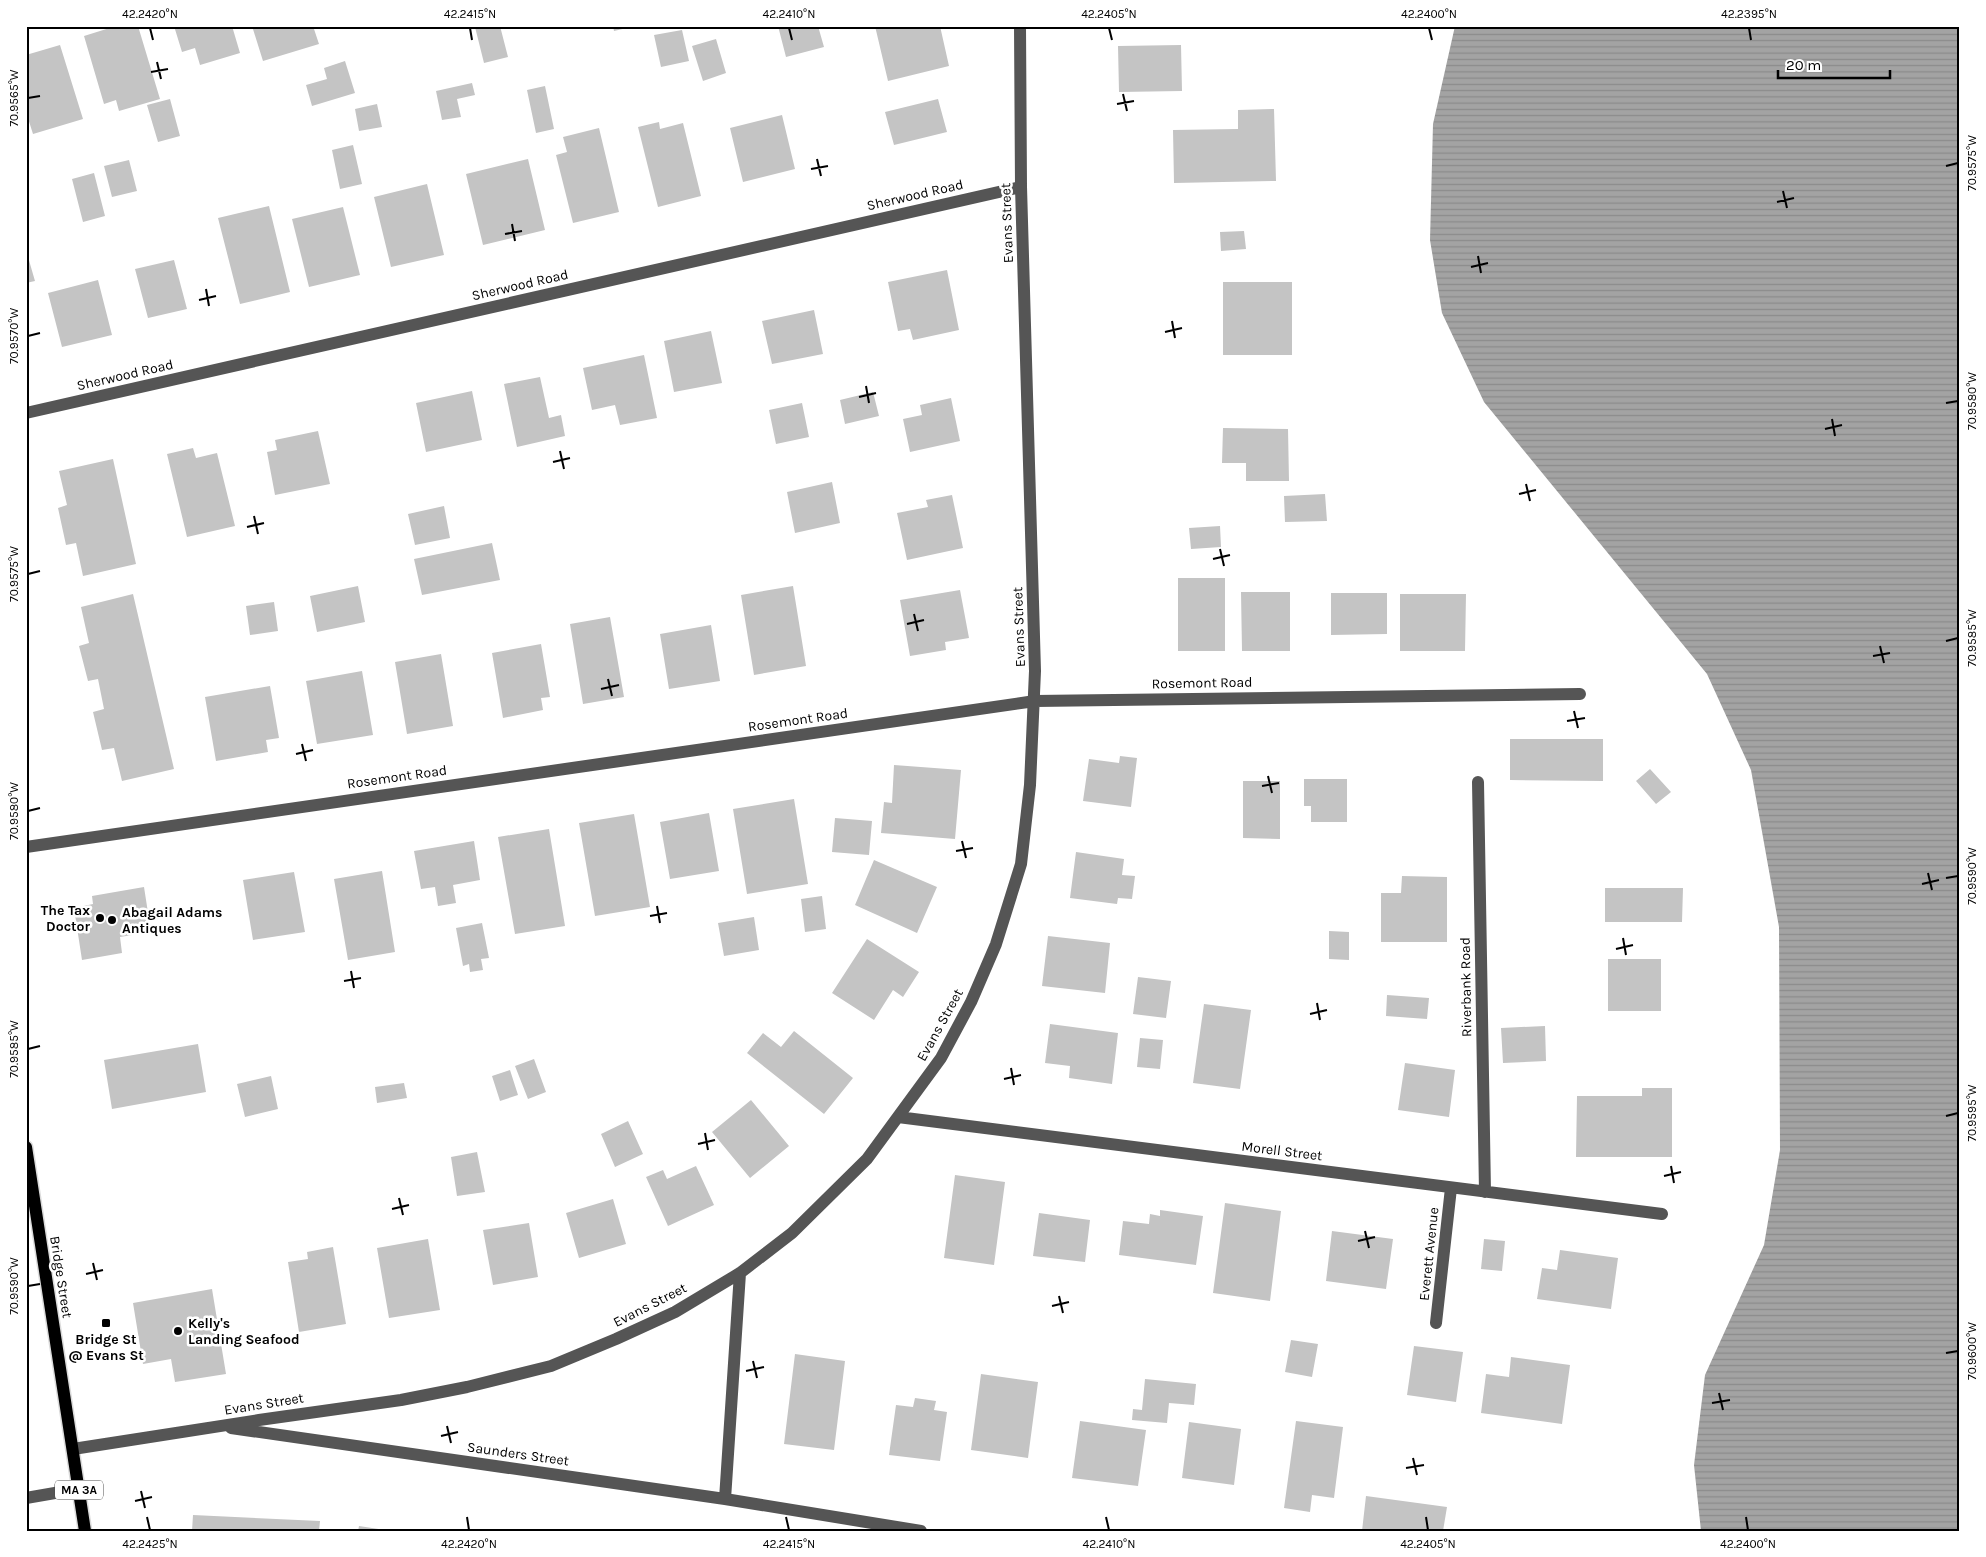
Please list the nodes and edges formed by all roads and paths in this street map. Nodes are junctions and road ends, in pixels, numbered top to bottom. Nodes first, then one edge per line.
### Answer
1 (1020, 26) edge
2 (1021, 186) junction
3 (26, 413) edge
4 (1580, 694) dead end
5 (1035, 700) junction
6 (1478, 782) dead end
7 (26, 847) edge
8 (898, 1117) junction
9 (26, 1147) edge
10 (1450, 1188) junction
11 (1485, 1192) junction
12 (1662, 1214) dead end
13 (740, 1273) junction
14 (1436, 1323) dead end
15 (217, 1426) junction
16 (73, 1450) junction
17 (78, 1489) junction
18 (26, 1498) edge
19 (725, 1499) junction
20 (85, 1531) edge
21 (921, 1531) edge

1 - 2 street, Evans Street
2 - 3 street, Sherwood Road
2 - 5 street, Evans Street
4 - 5 street, Rosemont Road
5 - 7 street, Rosemont Road
5 - 8 street, Evans Street
6 - 11 street, Riverbank Road
8 - 10 street, Morell Street
8 - 13 street, Evans Street
9 - 16 main road, Bridge Street / MA 3A
10 - 11 street, Morell Street
10 - 14 street, Everett Avenue
11 - 12 street, Morell Street
13 - 15 street, Evans Street
13 - 19 street
15 - 16 street, Evans Street
15 - 19 street, Saunders Street
16 - 17 main road, Bridge Street / MA 3A
17 - 18 street
17 - 20 main road, Bridge Street / MA 3A
19 - 21 street, Saunders Street

